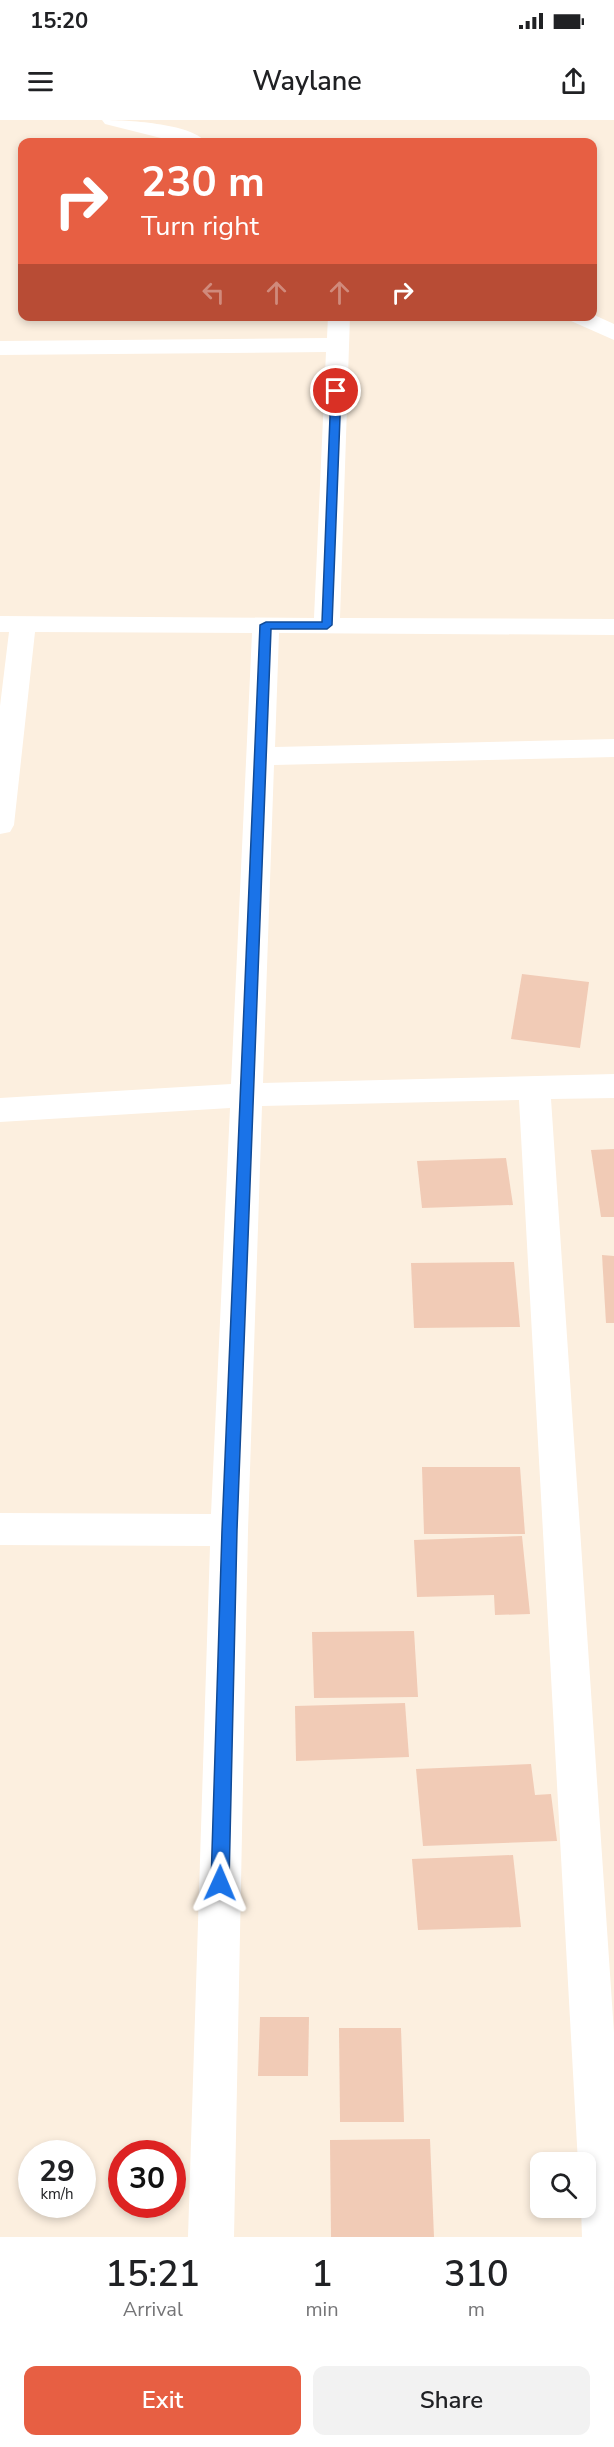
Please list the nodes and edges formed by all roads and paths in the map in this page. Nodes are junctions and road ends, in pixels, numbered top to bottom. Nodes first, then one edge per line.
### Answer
1 (112, 120) edge
2 (134, 122) edge
3 (183, 138) edge
4 (339, 321) edge
5 (589, 321) edge
6 (614, 333) edge
7 (338, 345) junction
8 (0, 348) edge
9 (11, 624) edge
10 (266, 625) junction
11 (327, 625) junction
12 (614, 627) edge
13 (614, 748) edge
14 (260, 756) junction
15 (0, 825) edge
16 (614, 1086) edge
17 (534, 1088) junction
18 (247, 1095) junction
19 (0, 1110) edge
20 (0, 1529) edge
21 (230, 1530) junction
22 (211, 2237) edge
23 (605, 2237) edge

1 - 2 street
2 - 3 street
4 - 7 street
5 - 6 street
7 - 8 street
7 - 11 street
9 - 10 street
9 - 15 street
10 - 11 street
10 - 14 street
11 - 12 street
13 - 14 street
14 - 18 street
16 - 17 street
17 - 18 street
17 - 23 street
18 - 19 street
18 - 21 street
20 - 21 street
21 - 22 street

